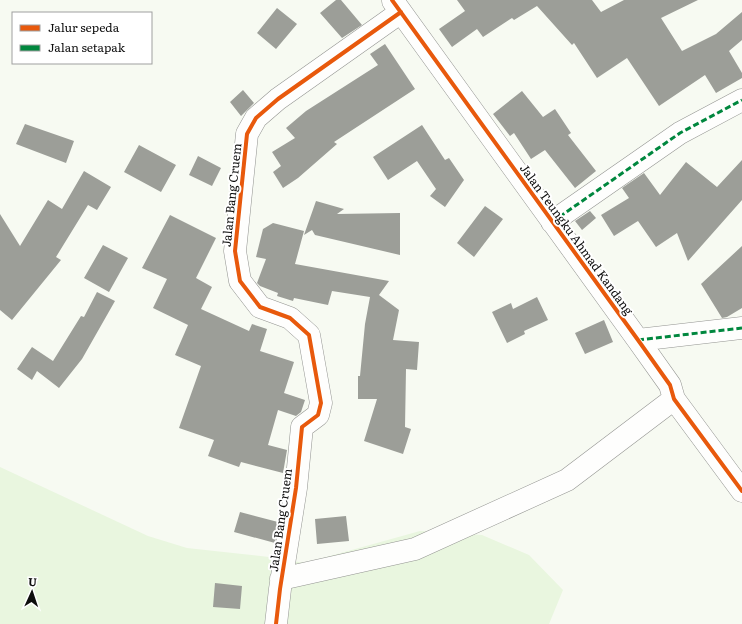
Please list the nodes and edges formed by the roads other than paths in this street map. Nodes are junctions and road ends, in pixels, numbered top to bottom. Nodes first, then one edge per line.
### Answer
1 (400, 5) edge
2 (742, 100) edge
3 (552, 222) junction
4 (742, 328) edge
5 (638, 340) junction
6 (674, 399) junction
7 (742, 491) edge
8 (282, 579) junction
9 (276, 624) edge

1 - 3 street, Jalan Teungku Ahmad Kandang
1 - 8 street, Jalan Bang Cruem
2 - 3 street
3 - 5 street, Jalan Teungku Ahmad Kandang
4 - 5 street
5 - 6 street, Jalan Teungku Ahmad Kandang
6 - 7 street, Jalan Teungku Ahmad Kandang
6 - 8 street
8 - 9 street, Jalan Bang Cruem

